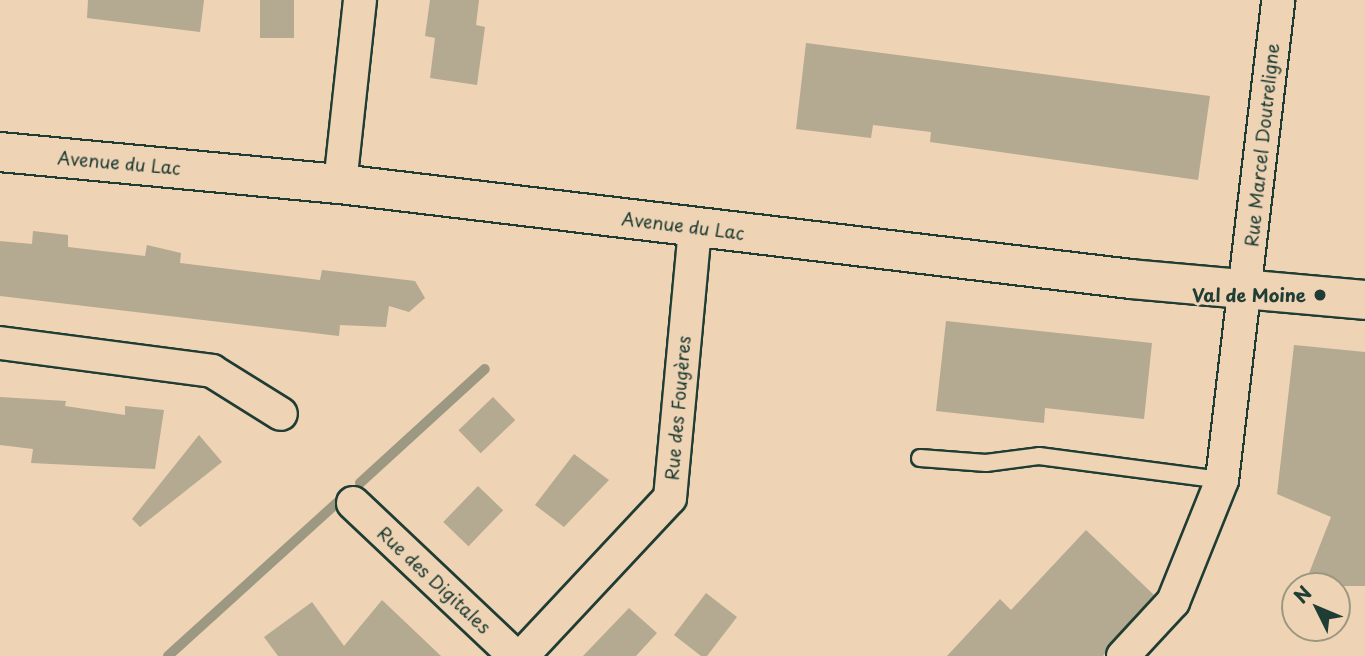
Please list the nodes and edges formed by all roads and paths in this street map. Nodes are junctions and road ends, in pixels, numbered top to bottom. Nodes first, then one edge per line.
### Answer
1 (360, 0) edge
2 (1278, 0) edge
3 (0, 152) edge
4 (340, 184) junction
5 (695, 227) junction
6 (1246, 289) junction
7 (1365, 300) edge
8 (0, 343) edge
9 (281, 414) dead end
10 (920, 458) dead end
11 (1223, 480) junction
12 (353, 503) dead end
13 (515, 656) edge
14 (522, 656) edge
15 (1123, 656) edge

1 - 4 street
2 - 6 street, Rue Marcel Doutreligne
3 - 4 street, Avenue du Lac
4 - 5 street, Avenue du Lac
5 - 6 street, Avenue du Lac
5 - 14 street, Rue des Fougères
6 - 7 street, Avenue du Lac
6 - 11 street, Rue Marcel Doutreligne
8 - 9 street
10 - 11 lane
11 - 15 street, Rue Marcel Doutreligne
12 - 13 street, Rue des Digitales

